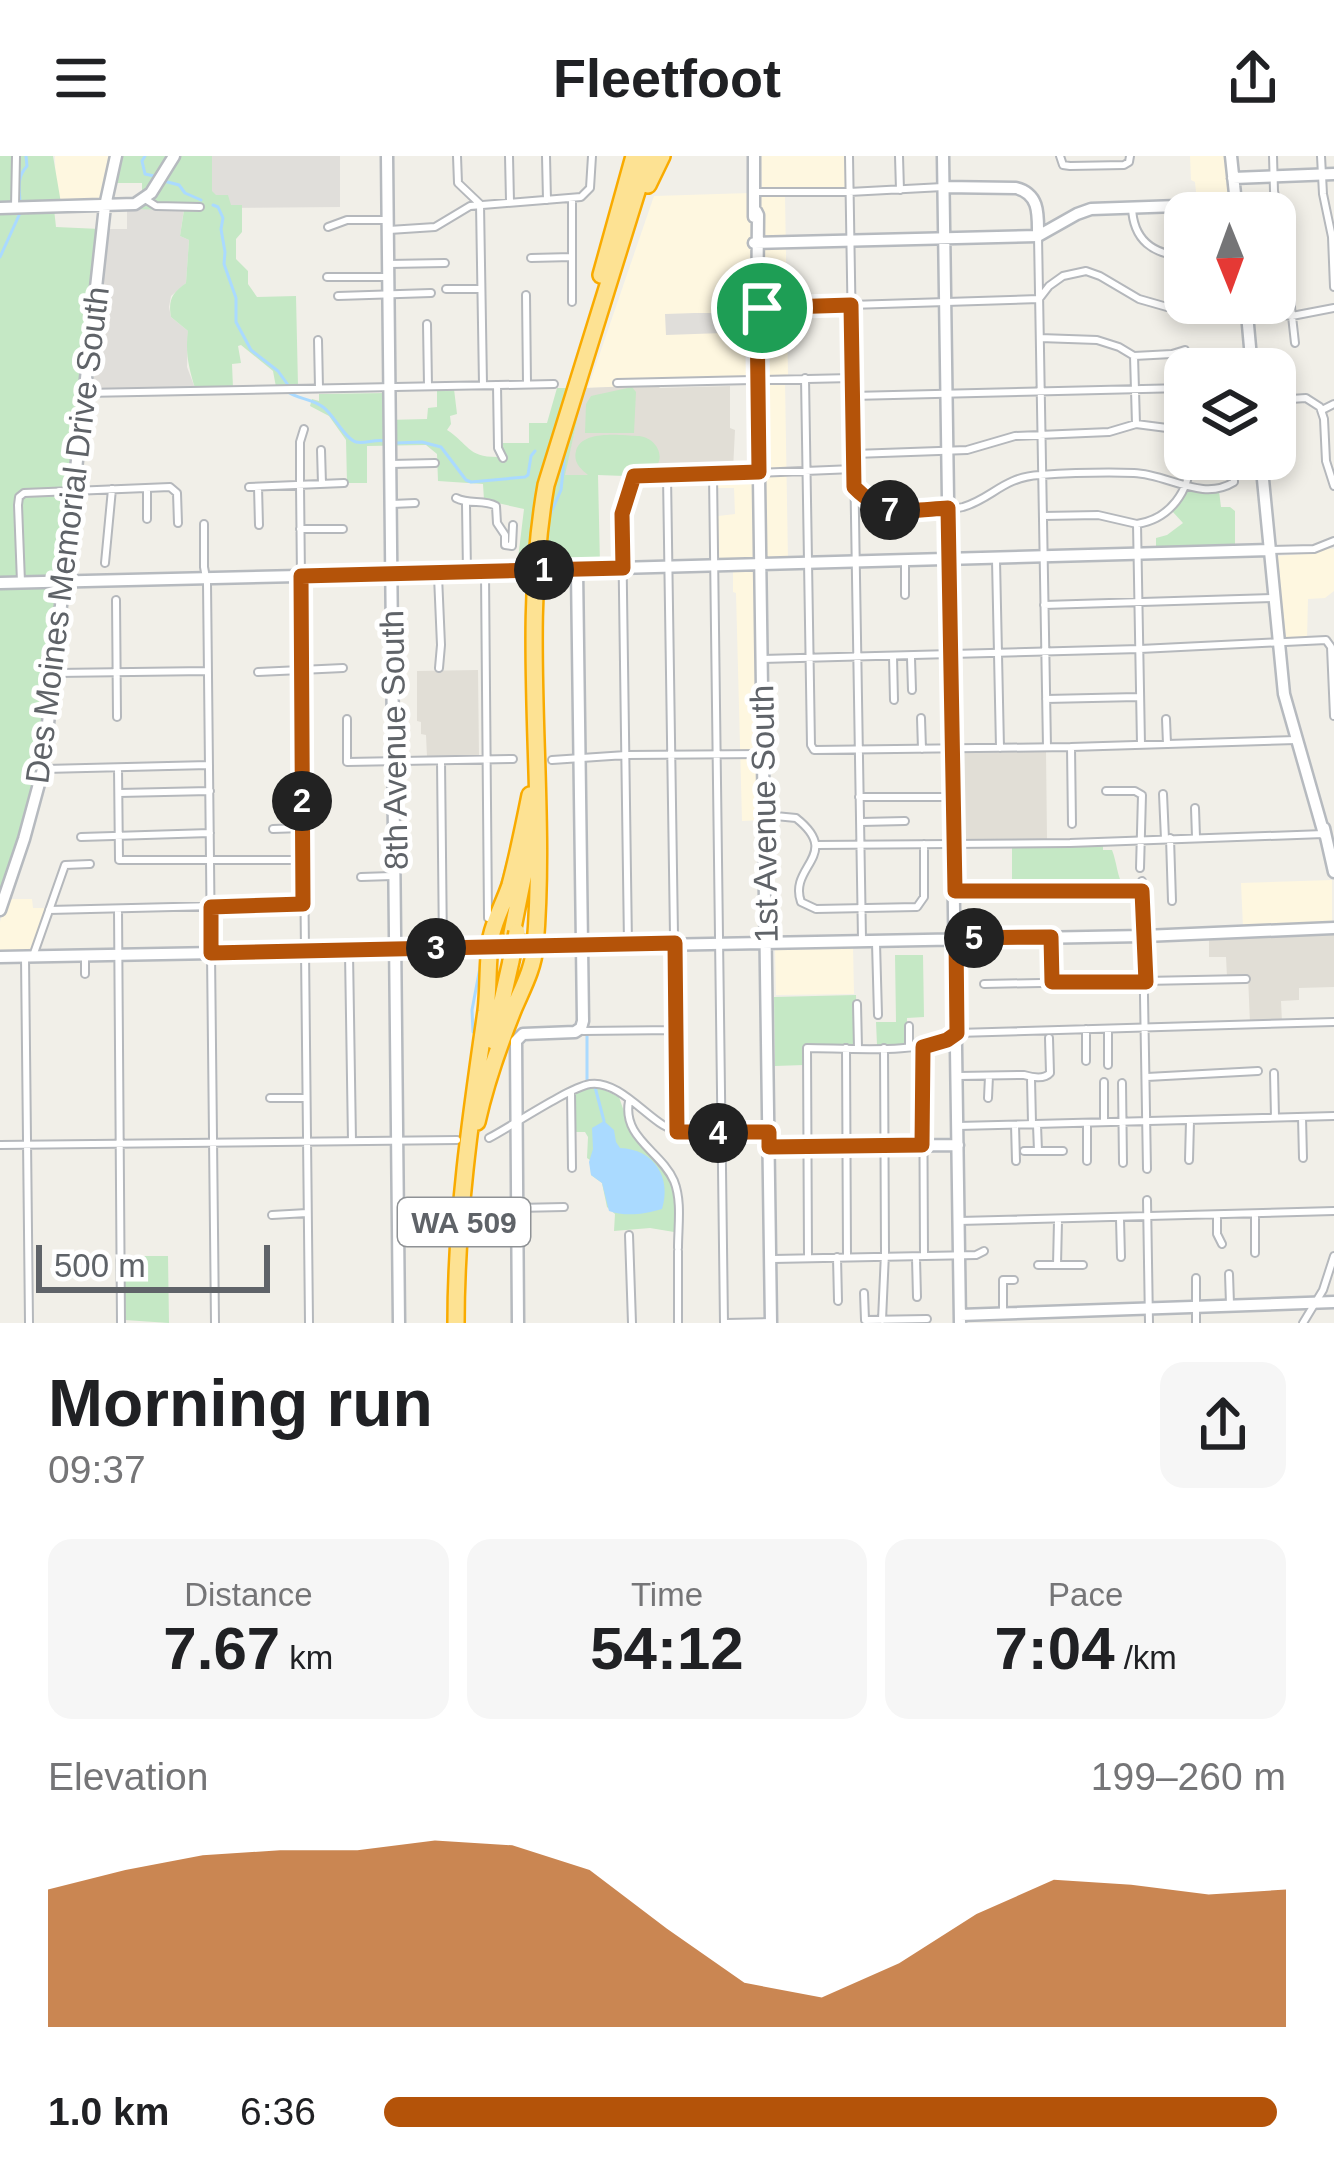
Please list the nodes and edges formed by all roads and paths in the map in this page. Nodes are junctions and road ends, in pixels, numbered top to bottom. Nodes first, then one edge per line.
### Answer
1 (16, 156) edge
2 (116, 156) edge
3 (174, 156) edge
4 (387, 156) edge
5 (457, 156) edge
6 (509, 156) edge
7 (546, 156) edge
8 (592, 156) edge
9 (645, 156) edge
10 (754, 156) edge
11 (849, 156) edge
12 (899, 156) edge
13 (943, 156) edge
14 (1231, 156) edge
15 (1273, 156) edge
16 (1321, 156) edge
17 (1130, 159) edge
18 (1061, 160) edge
19 (1328, 174) edge
20 (1273, 177) junction
21 (1233, 178) junction
22 (944, 187) junction
23 (108, 190) junction
24 (900, 190) junction
25 (755, 192) junction
26 (1235, 192) edge
27 (1274, 192) edge
28 (849, 193) junction
29 (145, 199) junction
30 (547, 200) junction
31 (572, 200) junction
32 (510, 201) junction
33 (480, 204) junction
34 (106, 206) junction
35 (122, 206) junction
36 (15, 207) junction
37 (200, 207) dead end
38 (1132, 207) junction
39 (1164, 207) edge
40 (0, 208) edge
41 (388, 225) junction
42 (328, 227) dead end
43 (1038, 236) junction
44 (944, 239) junction
45 (850, 242) junction
46 (756, 243) junction
47 (1164, 251) edge
48 (572, 256) junction
49 (531, 257) dead end
50 (445, 263) dead end
51 (389, 271) junction
52 (327, 278) dead end
53 (1334, 287) edge
54 (446, 289) dead end
55 (481, 289) junction
56 (431, 293) dead end
57 (389, 295) junction
58 (526, 295) dead end
59 (338, 296) dead end
60 (1039, 299) junction
61 (595, 301) junction
62 (572, 302) dead end
63 (945, 303) junction
64 (1164, 304) edge
65 (851, 305) junction
66 (757, 306) junction
67 (1334, 308) edge
68 (1296, 315) edge
69 (596, 323) junction
70 (427, 324) dead end
71 (1293, 324) edge
72 (1040, 338) junction
73 (318, 340) dead end
74 (1295, 343) dead end
75 (1164, 354) edge
76 (1134, 356) junction
77 (805, 378) junction
78 (852, 378) junction
79 (758, 379) junction
80 (617, 383) dead end
81 (483, 384) junction
82 (497, 384) junction
83 (527, 384) junction
84 (554, 384) dead end
85 (428, 386) junction
86 (390, 387) junction
87 (319, 388) junction
88 (1164, 388) edge
89 (1135, 389) junction
90 (85, 393) junction
91 (1041, 393) junction
92 (947, 395) junction
93 (852, 396) junction
94 (1296, 399) edge
95 (1334, 404) edge
96 (1322, 410) junction
97 (1136, 424) junction
98 (1164, 428) edge
99 (304, 429) dead end
100 (1042, 434) junction
101 (321, 450) dead end
102 (948, 450) junction
103 (854, 454) junction
104 (503, 458) dead end
105 (392, 464) junction
106 (435, 464) dead end
107 (806, 470) junction
108 (854, 470) junction
109 (759, 472) junction
110 (713, 474) junction
111 (1042, 475) junction
112 (667, 476) junction
113 (1187, 480) edge
114 (1234, 480) edge
115 (1263, 480) edge
116 (344, 483) dead end
117 (322, 484) junction
118 (300, 485) junction
119 (1186, 486) junction
120 (1334, 486) edge
121 (854, 487) junction
122 (112, 488) junction
123 (147, 488) junction
124 (74, 489) junction
125 (456, 498) dead end
126 (415, 503) dead end
127 (466, 503) junction
128 (392, 504) junction
129 (948, 508) junction
130 (1043, 516) junction
131 (146, 519) dead end
132 (178, 523) dead end
133 (204, 524) dead end
134 (1137, 524) junction
135 (259, 525) dead end
136 (513, 525) dead end
137 (300, 529) junction
138 (343, 529) dead end
139 (1334, 541) edge
140 (1270, 550) junction
141 (1138, 555) junction
142 (1044, 557) junction
143 (996, 559) junction
144 (949, 560) junction
145 (905, 561) junction
146 (855, 562) junction
147 (105, 563) dead end
148 (808, 564) junction
149 (715, 566) junction
150 (761, 566) junction
151 (623, 568) junction
152 (669, 568) junction
153 (577, 570) junction
154 (485, 572) junction
155 (467, 573) junction
156 (392, 574) junction
157 (438, 574) junction
158 (301, 576) junction
159 (207, 578) junction
160 (64, 581) junction
161 (21, 582) junction
162 (0, 583) edge
163 (905, 595) dead end
164 (1275, 598) junction
165 (116, 600) dead end
166 (1139, 603) junction
167 (1045, 605) junction
168 (1280, 643) junction
169 (1140, 649) junction
170 (1046, 652) junction
171 (998, 653) junction
172 (951, 655) junction
173 (893, 656) junction
174 (911, 656) junction
175 (856, 657) junction
176 (810, 658) junction
177 (761, 659) junction
178 (343, 668) dead end
179 (440, 668) dead end
180 (301, 670) junction
181 (208, 671) junction
182 (258, 672) dead end
183 (54, 673) junction
184 (117, 673) junction
185 (912, 690) dead end
186 (1140, 697) junction
187 (895, 700) dead end
188 (1046, 700) junction
189 (1334, 716) edge
190 (117, 717) dead end
191 (921, 718) dead end
192 (346, 719) dead end
193 (1166, 719) dead end
194 (1296, 740) junction
195 (1167, 743) junction
196 (1141, 745) junction
197 (1047, 747) junction
198 (1071, 747) junction
199 (1000, 748) junction
200 (922, 749) junction
201 (953, 749) junction
202 (859, 751) junction
203 (718, 754) junction
204 (764, 754) junction
205 (626, 755) junction
206 (672, 755) junction
207 (580, 758) junction
208 (487, 759) junction
209 (513, 759) dead end
210 (441, 760) junction
211 (553, 760) dead end
212 (394, 761) junction
213 (209, 765) junction
214 (118, 768) junction
215 (43, 769) junction
216 (210, 791) junction
217 (1106, 791) dead end
218 (118, 793) junction
219 (534, 793) junction
220 (1163, 794) dead end
221 (953, 796) junction
222 (859, 797) junction
223 (1196, 808) dead end
224 (765, 815) junction
225 (905, 821) dead end
226 (860, 822) junction
227 (1072, 824) dead end
228 (302, 828) junction
229 (273, 830) dead end
230 (210, 833) junction
231 (1329, 834) edge
232 (119, 836) junction
233 (81, 837) dead end
234 (1196, 837) junction
235 (1167, 839) junction
236 (1142, 840) junction
237 (924, 844) junction
238 (954, 844) junction
239 (816, 845) junction
240 (860, 845) junction
241 (210, 860) junction
242 (303, 860) junction
243 (90, 864) dead end
244 (1140, 868) dead end
245 (1334, 872) edge
246 (396, 876) junction
247 (361, 877) dead end
248 (955, 891) junction
249 (1172, 901) dead end
250 (303, 904) junction
251 (211, 907) junction
252 (118, 909) junction
253 (862, 909) junction
254 (0, 910) edge
255 (49, 910) junction
256 (488, 918) dead end
257 (1334, 928) edge
258 (1144, 935) junction
259 (1051, 937) junction
260 (956, 938) junction
261 (862, 939) junction
262 (876, 939) junction
263 (767, 940) junction
264 (721, 942) junction
265 (675, 943) junction
266 (628, 944) junction
267 (582, 945) junction
268 (535, 946) junction
269 (490, 947) junction
270 (396, 948) junction
271 (443, 948) junction
272 (349, 950) junction
273 (304, 951) junction
274 (211, 953) junction
275 (118, 955) junction
276 (29, 956) junction
277 (85, 956) junction
278 (0, 957) edge
279 (86, 974) dead end
280 (1246, 979) dead end
281 (1052, 982) junction
282 (1146, 982) junction
283 (984, 984) dead end
284 (857, 1004) dead end
285 (878, 1015) dead end
286 (1334, 1022) edge
287 (909, 1026) dead end
288 (1086, 1029) junction
289 (1108, 1029) junction
290 (1147, 1029) junction
291 (675, 1030) junction
292 (579, 1031) junction
293 (957, 1033) junction
294 (1049, 1038) dead end
295 (884, 1047) junction
296 (910, 1047) junction
297 (923, 1047) junction
298 (846, 1048) junction
299 (858, 1048) junction
300 (1086, 1060) dead end
301 (1108, 1065) dead end
302 (1258, 1071) dead end
303 (1274, 1073) dead end
304 (958, 1076) junction
305 (989, 1076) junction
306 (1148, 1077) junction
307 (1030, 1079) junction
308 (1104, 1082) dead end
309 (1122, 1083) dead end
310 (571, 1092) junction
311 (270, 1098) dead end
312 (306, 1098) junction
313 (988, 1098) dead end
314 (629, 1101) junction
315 (1334, 1116) edge
316 (1275, 1118) junction
317 (1302, 1118) junction
318 (516, 1119) junction
319 (1147, 1121) junction
320 (1190, 1121) junction
321 (1123, 1122) junction
322 (1087, 1123) junction
323 (1105, 1123) junction
324 (1015, 1125) junction
325 (1035, 1125) junction
326 (958, 1126) junction
327 (467, 1132) junction
328 (677, 1132) junction
329 (769, 1132) junction
330 (723, 1133) junction
331 (489, 1138) dead end
332 (399, 1140) junction
333 (306, 1141) junction
334 (352, 1141) junction
335 (213, 1143) junction
336 (119, 1144) junction
337 (0, 1145) edge
338 (28, 1145) junction
339 (922, 1145) junction
340 (958, 1145) junction
341 (846, 1146) junction
342 (885, 1146) junction
343 (769, 1147) junction
344 (807, 1147) junction
345 (1024, 1151) dead end
346 (1037, 1151) junction
347 (1063, 1151) dead end
348 (1303, 1158) dead end
349 (1189, 1160) dead end
350 (1016, 1161) dead end
351 (1087, 1161) dead end
352 (1123, 1163) dead end
353 (572, 1168) dead end
354 (1147, 1169) dead end
355 (1148, 1200) dead end
356 (517, 1208) junction
357 (564, 1208) dead end
358 (1334, 1211) edge
359 (307, 1213) junction
360 (272, 1214) dead end
361 (1255, 1214) junction
362 (1216, 1215) junction
363 (1148, 1217) junction
364 (1120, 1218) junction
365 (1058, 1220) junction
366 (959, 1221) junction
367 (629, 1235) dead end
368 (1222, 1244) dead end
369 (984, 1251) dead end
370 (1255, 1252) dead end
371 (920, 1256) junction
372 (960, 1256) junction
373 (1334, 1256) edge
374 (837, 1257) junction
375 (847, 1257) junction
376 (884, 1257) junction
377 (1121, 1257) dead end
378 (808, 1258) junction
379 (771, 1259) junction
380 (1038, 1265) dead end
381 (1057, 1265) junction
382 (1083, 1265) dead end
383 (1229, 1274) dead end
384 (1196, 1278) dead end
385 (1014, 1280) dead end
386 (864, 1293) dead end
387 (916, 1297) dead end
388 (838, 1301) dead end
389 (1316, 1302) junction
390 (1334, 1302) edge
391 (1230, 1304) junction
392 (1196, 1305) junction
393 (1149, 1307) junction
394 (1003, 1313) junction
395 (927, 1319) dead end
396 (960, 1319) edge
397 (882, 1320) junction
398 (866, 1321) edge
399 (29, 1323) edge
400 (121, 1323) edge
401 (215, 1323) edge
402 (309, 1323) edge
403 (399, 1323) edge
404 (459, 1323) edge
405 (518, 1323) edge
406 (632, 1323) edge
407 (678, 1323) edge
408 (725, 1323) edge
409 (771, 1323) edge
410 (1149, 1323) edge
411 (1196, 1323) edge
412 (1303, 1323) edge

1 - 36 street
2 - 23 street, Des Moines Memorial Drive South
3 - 29 street
4 - 41 street, 8th Avenue South
5 - 33 street
6 - 32 street
7 - 30 street
8 - 31 street
9 - 61 highway, WA 509
9 - 61 highway
9 - 69 highway, WA 509
9 - 69 highway
10 - 25 street, 1st Avenue South
11 - 28 street
12 - 24 street
13 - 22 street
14 - 21 street
15 - 20 street
16 - 19 street
17 - 18 street
19 - 20 street
19 - 53 street
20 - 21 street
20 - 27 street
21 - 26 street
22 - 24 street
22 - 43 street
22 - 44 street
23 - 34 street, Des Moines Memorial Drive South
23 - 35 street
24 - 28 street
25 - 28 street
25 - 46 street, 1st Avenue South
28 - 45 street
29 - 35 street
29 - 37 street
30 - 31 street
30 - 32 street
31 - 48 street
32 - 33 street
33 - 41 street
33 - 55 street
34 - 35 street
34 - 36 street
34 - 90 street, Des Moines Memorial Drive South
36 - 40 street
38 - 39 street
38 - 43 street
38 - 47 street
41 - 42 street
41 - 51 street, 8th Avenue South
43 - 44 street
43 - 60 street
44 - 45 street
44 - 63 street
45 - 46 street
45 - 65 street
46 - 66 street, 1st Avenue South
48 - 49 street
48 - 62 street
50 - 51 street
51 - 52 street
51 - 57 street, 8th Avenue South
54 - 55 street
55 - 81 street
56 - 57 street
57 - 59 street
57 - 86 street, 8th Avenue South
58 - 83 street
60 - 63 street
60 - 64 street
60 - 72 street
61 - 219 highway, WA 509
63 - 65 street
63 - 92 street
65 - 66 street
65 - 78 street
66 - 79 street, 1st Avenue South
67 - 68 street
69 - 219 highway, WA 509
70 - 85 street
71 - 74 street
72 - 76 street
72 - 91 street
73 - 87 street
75 - 76 street
76 - 89 street
77 - 78 street
77 - 79 street
77 - 107 street
78 - 93 street
79 - 80 street
79 - 109 street, 1st Avenue South
81 - 82 street
81 - 85 street
82 - 83 street
82 - 104 street
83 - 84 street
85 - 86 street
86 - 87 street
86 - 105 street, 8th Avenue South
87 - 90 street
88 - 89 street
89 - 91 street
89 - 97 street
90 - 124 street, Des Moines Memorial Drive South
91 - 92 street
91 - 100 street
92 - 93 street
92 - 102 street
93 - 103 street
94 - 96 street
95 - 96 street
96 - 120 street
97 - 98 street
97 - 100 street
99 - 118 street
100 - 102 street
100 - 111 street
101 - 117 street
102 - 103 street
102 - 129 street
103 - 108 street
105 - 106 street
105 - 128 street, 8th Avenue South
107 - 108 street
107 - 109 street
107 - 148 street
108 - 121 street
109 - 110 street
109 - 150 street, 1st Avenue South
110 - 112 street
110 - 149 street
111 - 119 street
111 - 129 street
111 - 130 street
112 - 151 street
112 - 152 street
113 - 119 street
114 - 119 street
115 - 140 street
116 - 117 street
117 - 118 street
118 - 135 street
118 - 137 street
119 - 134 street
121 - 129 street
121 - 146 street
122 - 123 street
122 - 124 street
122 - 147 street
123 - 131 street
123 - 132 street
124 - 160 street, Des Moines Memorial Drive South
124 - 161 street
125 - 127 street
126 - 128 street
127 - 136 street
127 - 155 street
128 - 156 street, 8th Avenue South
129 - 144 street
130 - 134 street
130 - 142 street
133 - 159 street
134 - 141 street
137 - 138 street
137 - 158 street
139 - 140 street
140 - 141 street
140 - 164 street
141 - 142 street
141 - 166 street
142 - 143 street
142 - 167 street
143 - 144 street
143 - 171 street
144 - 145 street
144 - 172 street
145 - 146 street
145 - 163 street
146 - 148 street
146 - 175 street
148 - 150 street
148 - 176 street
149 - 150 street
149 - 152 street
149 - 203 street
150 - 177 street, 1st Avenue South
151 - 152 street
151 - 153 street
151 - 205 street
152 - 206 street
153 - 154 street, bridge
153 - 207 street
154 - 155 street
154 - 208 street
155 - 157 street
156 - 157 street
156 - 158 street
156 - 212 street, 8th Avenue South
157 - 179 street
158 - 159 street
158 - 180 street
159 - 160 street
159 - 181 street
160 - 161 street
160 - 183 street, Des Moines Memorial Drive South
161 - 162 street
164 - 166 street
164 - 168 street
165 - 184 street
166 - 167 street
166 - 169 street
167 - 170 street
168 - 169 street
168 - 189 street
168 - 194 street
168 - 231 street
169 - 170 street
169 - 186 street
170 - 171 street
170 - 188 street
171 - 172 street
171 - 199 street
172 - 174 street
172 - 201 street
173 - 174 street
173 - 175 street
173 - 187 street
174 - 185 street
175 - 176 street
175 - 202 street
176 - 177 street
176 - 202 street
177 - 204 street, 1st Avenue South
178 - 180 street
180 - 182 street
180 - 228 street
181 - 184 street
181 - 213 street
183 - 184 street
183 - 215 street, Des Moines Memorial Drive South
184 - 190 street
186 - 188 street
186 - 196 street
188 - 197 street
191 - 200 street
192 - 212 street
193 - 195 street
194 - 195 street
194 - 231 street
195 - 196 street
196 - 198 street
197 - 198 street
197 - 199 street
198 - 227 street
199 - 201 street
200 - 201 street
200 - 202 street
201 - 221 street
202 - 222 street
203 - 204 street
203 - 206 street
203 - 264 street
204 - 224 street, 1st Avenue South
205 - 206 street
205 - 207 street
205 - 266 street
206 - 265 street
207 - 211 street
207 - 267 street
208 - 209 street
208 - 210 street
208 - 256 street
210 - 212 street
210 - 271 street
212 - 246 street, 8th Avenue South
213 - 214 street
213 - 216 street
214 - 215 street
214 - 218 street
215 - 254 street, Des Moines Memorial Drive South
216 - 218 street
216 - 230 street
217 - 236 street
218 - 232 street
219 - 268 highway
219 - 269 highway
219 - 327 highway, WA 509, bridge
220 - 235 street
221 - 222 street
221 - 238 street
222 - 226 street
223 - 234 street
224 - 239 street
224 - 263 street, 1st Avenue South
225 - 226 street
226 - 240 street
228 - 229 street
228 - 242 street
230 - 232 street
230 - 241 street
231 - 234 street
231 - 245 street
232 - 233 street
232 - 241 street
234 - 235 street
235 - 236 street
235 - 249 street
236 - 238 street
236 - 244 street
237 - 238 street
237 - 240 street
237 - 253 street
238 - 248 street
239 - 240 street
239 - 253 street
240 - 253 street
241 - 242 street
241 - 251 street
242 - 250 street
243 - 255 street
246 - 247 street
246 - 270 street, 8th Avenue South
248 - 258 street
248 - 260 street
250 - 251 street
250 - 273 street
251 - 252 street
251 - 274 street
252 - 255 street
252 - 275 street
253 - 261 street
255 - 276 street
257 - 258 street
258 - 259 street
258 - 282 street
259 - 260 street
259 - 281 street
260 - 262 street
260 - 293 street
261 - 262 street
261 - 263 street
262 - 285 street
263 - 264 street
263 - 329 street, 1st Avenue South
264 - 265 street
264 - 330 street
265 - 266 street
265 - 291 street
266 - 267 street
267 - 268 street
267 - 292 street
268 - 269 street
268 - 327 highway
269 - 271 street
269 - 327 highway
270 - 271 street
270 - 272 street
270 - 332 street, 8th Avenue South
272 - 273 street
272 - 334 street
273 - 274 street
273 - 312 street
274 - 275 street
274 - 335 street
275 - 277 street
275 - 336 street
276 - 277 street
276 - 278 street
276 - 338 street
277 - 279 street
280 - 282 street
281 - 282 street
281 - 283 street
282 - 290 street
284 - 299 street
286 - 290 street
287 - 296 street
288 - 289 street
288 - 293 street
288 - 300 street
289 - 290 street
289 - 301 street
290 - 306 street
291 - 292 street
291 - 328 street
292 - 318 street
293 - 297 street
293 - 304 street
294 - 307 street
295 - 296 street
295 - 299 street
295 - 342 street
296 - 297 street
297 - 339 street
298 - 299 street
298 - 341 street
298 - 344 street
302 - 306 street
303 - 316 street
304 - 305 street
304 - 326 street
305 - 307 street
305 - 313 street
306 - 319 street
307 - 325 street
308 - 323 street
309 - 321 street
310 - 314 street
310 - 318 street
310 - 353 street
311 - 312 street
312 - 333 street
314 - 328 street
314 - 407 street
315 - 317 street
316 - 317 street
316 - 320 street
317 - 348 street
318 - 331 street
318 - 356 street
319 - 320 street
319 - 321 street
319 - 354 street
320 - 349 street
321 - 323 street
321 - 352 street
322 - 323 street
322 - 325 street
322 - 351 street
324 - 325 street
324 - 326 street
324 - 350 street
325 - 346 street
326 - 340 street
327 - 332 street
327 - 404 highway, WA 509
328 - 330 street
329 - 330 street
329 - 343 street, 1st Avenue South
330 - 408 street
332 - 334 street
332 - 403 street, 8th Avenue South
333 - 334 street
333 - 335 street
333 - 359 street
335 - 336 street
335 - 401 street
336 - 338 street
336 - 400 street
337 - 338 street
338 - 399 street
339 - 340 street
339 - 342 street
339 - 371 street
340 - 366 street
341 - 342 street
341 - 344 street
341 - 375 street
342 - 376 street
343 - 344 street
343 - 379 street, 1st Avenue South
344 - 378 street
345 - 346 street
346 - 347 street
355 - 363 street
356 - 357 street
356 - 405 street
358 - 361 street
359 - 360 street
359 - 402 street
361 - 362 street
361 - 370 street
362 - 363 street
362 - 368 street
363 - 364 street
363 - 393 street
364 - 365 street
364 - 377 street
365 - 366 street
365 - 381 street
366 - 372 street
367 - 406 street
369 - 372 street
371 - 372 street
371 - 376 street
371 - 387 street
372 - 396 street
373 - 389 street
374 - 375 street
374 - 378 street
374 - 388 street
375 - 376 street
376 - 397 street
378 - 379 street
379 - 409 street, 1st Avenue South
380 - 381 street
381 - 382 street
383 - 391 street
384 - 392 street
385 - 394 street
386 - 398 street
389 - 390 street
389 - 391 street
389 - 412 street
391 - 392 street
392 - 393 street
392 - 411 street
393 - 394 street
393 - 410 street
394 - 396 street
395 - 397 street
397 - 398 street
408 - 409 street

